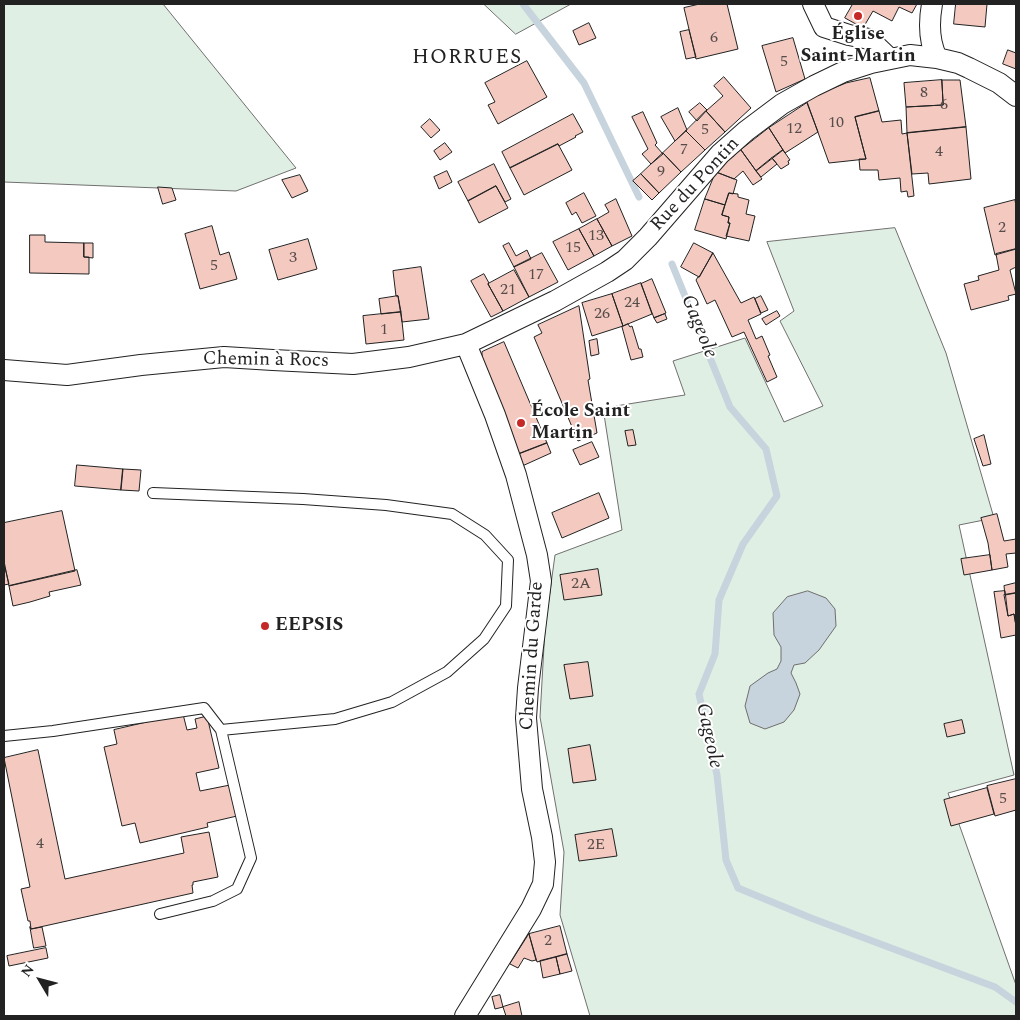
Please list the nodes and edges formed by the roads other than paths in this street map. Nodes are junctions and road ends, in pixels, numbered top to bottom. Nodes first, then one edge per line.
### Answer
1 (813, 4) edge
2 (932, 4) edge
3 (937, 58) junction
4 (890, 59) junction
5 (1016, 96) edge
6 (466, 344) junction
7 (4, 370) edge
8 (153, 494) dead end
9 (222, 730) junction
10 (4, 736) edge
11 (160, 914) dead end
12 (465, 1016) edge

1 - 4 street
2 - 3 street
3 - 4 street, Rue du Pontin
3 - 5 street, Rue du Pontin
4 - 6 street, Rue du Pontin
6 - 7 street, Chemin à Rocs
6 - 12 street, Chemin du Garde
8 - 9 lane
9 - 10 lane
9 - 11 lane

